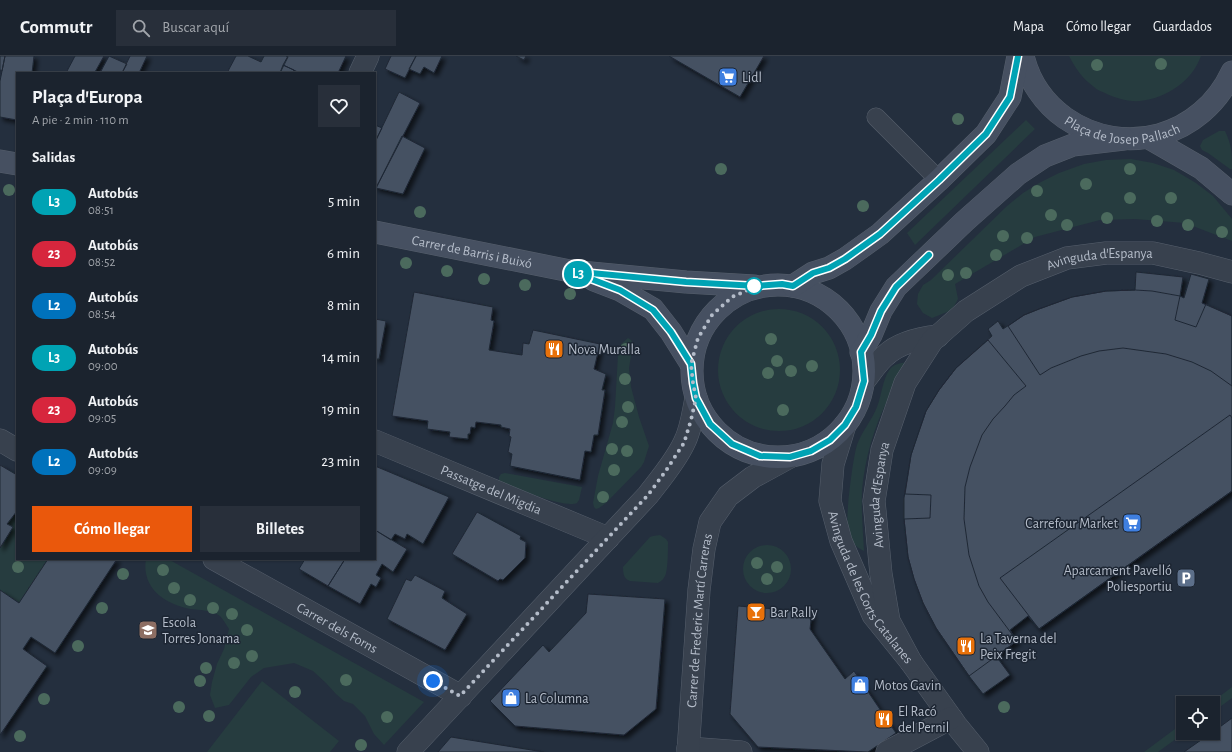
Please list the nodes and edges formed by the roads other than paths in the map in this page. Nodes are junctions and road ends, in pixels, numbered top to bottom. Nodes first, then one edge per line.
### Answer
1 (368, 56) edge
2 (1018, 56) edge
3 (1022, 56) edge
4 (360, 72) edge
5 (1230, 81) edge
6 (876, 117) dead end
7 (1149, 138) junction
8 (1124, 139) junction
9 (0, 161) edge
10 (16, 164) edge
11 (939, 180) junction
12 (1232, 194) edge
13 (376, 232) edge
14 (570, 271) junction
15 (1232, 272) edge
16 (757, 286) junction
17 (793, 286) junction
18 (938, 336) junction
19 (861, 352) junction
20 (691, 364) junction
21 (864, 381) junction
22 (696, 398) junction
23 (845, 425) junction
24 (0, 440) edge
25 (376, 441) edge
26 (16, 449) edge
27 (790, 457) junction
28 (608, 538) junction
29 (216, 560) edge
30 (910, 662) junction
31 (460, 696) junction
32 (951, 718) junction
33 (688, 750) edge
34 (408, 752) edge
35 (742, 752) edge
36 (887, 752) edge
37 (978, 752) edge

1 - 4 street
2 - 11 street
3 - 8 street, Plaça de Josep Pallach
5 - 7 street, Plaça de Josep Pallach
6 - 11 lane
7 - 8 street, Plaça de Josep Pallach
7 - 12 street
8 - 19 street
9 - 10 street
11 - 17 street
13 - 14 street, Carrer de Barris i Buixó
14 - 16 street, Carrer de Barris i Buixó
14 - 20 street, Carrer de Barris i Buixó
15 - 18 street, Avinguda d'Espanya
16 - 17 street
16 - 20 street
17 - 19 street
18 - 21 street
18 - 30 street, Avinguda d'Espanya
19 - 21 street
20 - 22 street
21 - 23 street
22 - 27 street
22 - 28 street
23 - 27 street
23 - 30 street, Avinguda de les Corts Catalanes
24 - 26 street
25 - 28 street, Passatge del Migdia
27 - 33 street, Carrer de Frederic Martí Carreras
28 - 31 street
29 - 31 street, Carrer dels Forns
30 - 32 street, Avinguda de les Corts Catalanes
31 - 34 street
32 - 36 street
32 - 37 street, Avinguda de les Corts Catalanes
33 - 35 street

